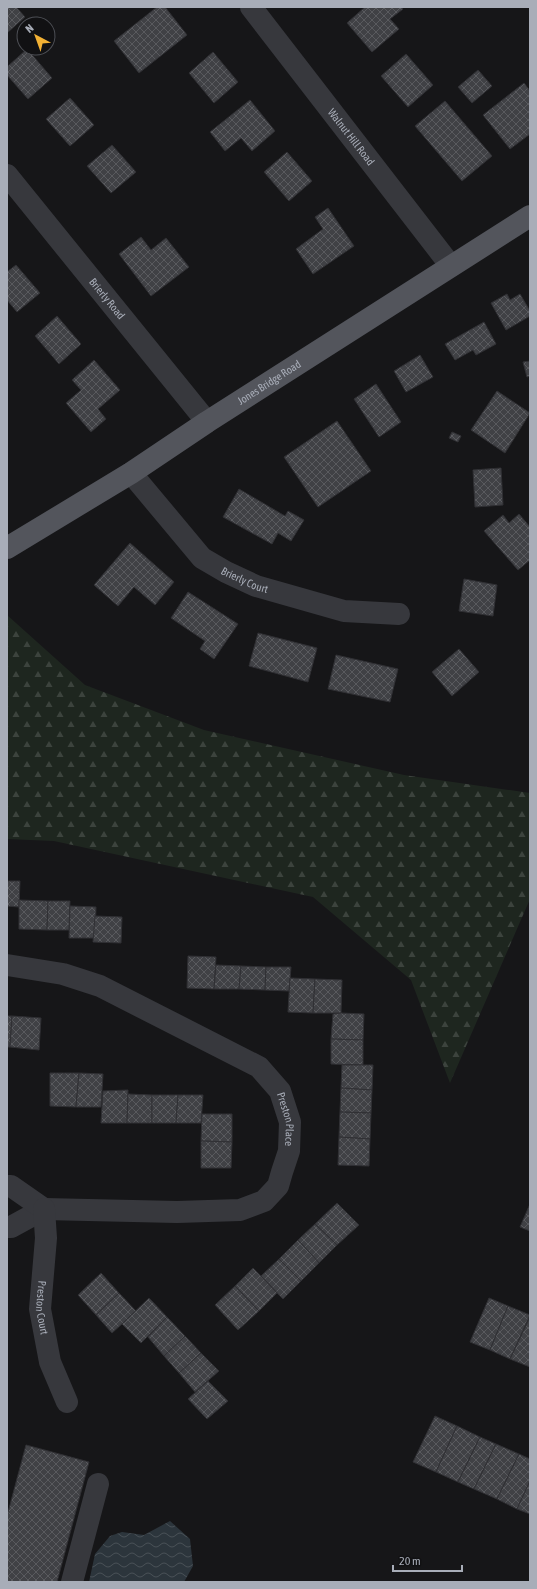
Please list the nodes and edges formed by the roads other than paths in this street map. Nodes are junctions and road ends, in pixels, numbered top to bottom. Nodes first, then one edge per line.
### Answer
1 (251, 7) edge
2 (7, 175) edge
3 (530, 216) edge
4 (451, 266) junction
5 (207, 422) junction
6 (131, 473) junction
7 (7, 548) edge
8 (399, 614) dead end
9 (7, 965) edge
10 (7, 1186) edge
11 (44, 1209) junction
12 (7, 1227) edge
13 (67, 1402) dead end
14 (98, 1484) dead end
15 (72, 1582) edge

1 - 4 street, Walnut Hill Road
2 - 5 street, Brierly Road
3 - 4 main road, Jones Bridge Road
4 - 5 main road, Jones Bridge Road
5 - 6 main road, Jones Bridge Road
6 - 7 main road, Jones Bridge Road
6 - 8 street, Brierly Court
9 - 11 street, Preston Place
10 - 11 street
11 - 12 street, Preston Place
11 - 13 street, Preston Court
14 - 15 street

